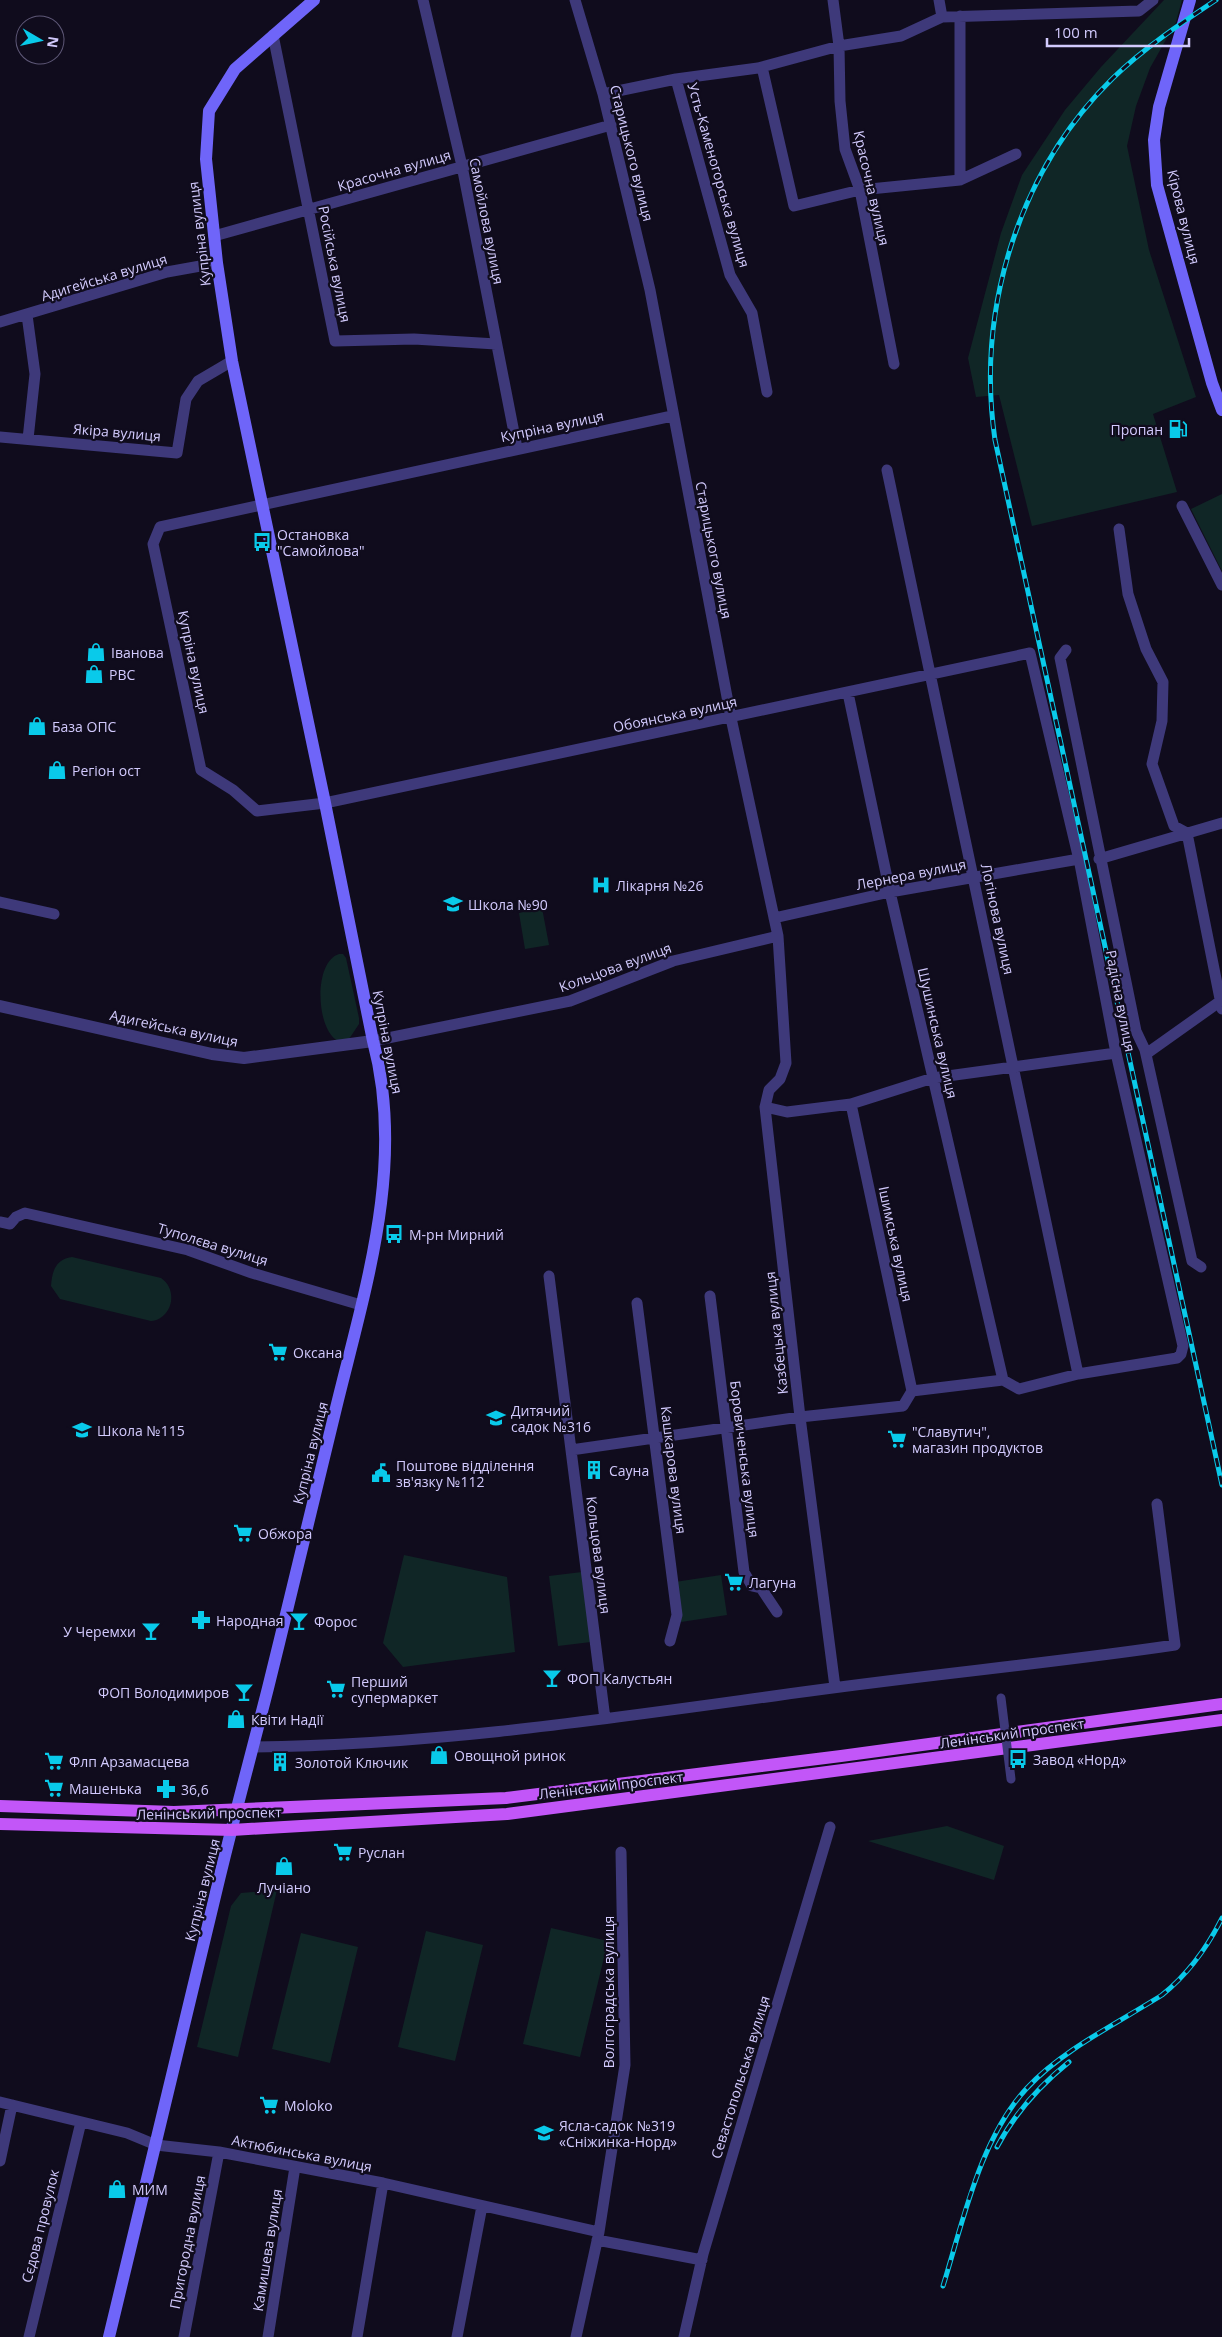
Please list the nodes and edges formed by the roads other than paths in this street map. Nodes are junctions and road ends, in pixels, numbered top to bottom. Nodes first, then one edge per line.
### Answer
1 (314, 0) edge
2 (422, 0) edge
3 (575, 0) edge
4 (832, 0) edge
5 (939, 0) edge
6 (1153, 0) edge
7 (1190, 0) edge
8 (960, 16) junction
9 (942, 17) junction
10 (273, 35) junction
11 (839, 46) junction
12 (762, 66) junction
13 (676, 79) junction
14 (603, 94) junction
15 (611, 125) junction
16 (1016, 154) dead end
17 (462, 166) junction
18 (960, 180) junction
19 (860, 190) junction
20 (309, 211) junction
21 (214, 236) junction
22 (217, 263) junction
23 (27, 315) junction
24 (0, 322) edge
25 (496, 344) junction
26 (232, 361) junction
27 (894, 364) dead end
28 (767, 392) dead end
29 (1222, 410) edge
30 (672, 416) junction
31 (0, 437) edge
32 (28, 439) junction
33 (517, 448) junction
34 (887, 470) dead end
35 (262, 503) junction
36 (1182, 506) dead end
37 (1119, 529) dead end
38 (1222, 585) edge
39 (1066, 650) dead end
40 (1030, 653) joint
41 (930, 675) junction
42 (848, 693) junction
43 (730, 718) junction
44 (326, 803) junction
45 (1222, 823) edge
46 (1187, 833) junction
47 (1099, 859) junction
48 (1080, 862) junction
49 (975, 877) junction
50 (890, 892) junction
51 (0, 902) edge
52 (54, 914) dead end
53 (774, 918) junction
54 (778, 936) junction
55 (1221, 1003) edge
56 (0, 1006) edge
57 (373, 1041) junction
58 (1116, 1053) junction
59 (1146, 1054) junction
60 (1014, 1068) junction
61 (933, 1078) junction
62 (851, 1104) junction
63 (765, 1107) junction
64 (0, 1222) edge
65 (1201, 1267) dead end
66 (549, 1276) dead end
67 (710, 1296) dead end
68 (637, 1303) dead end
69 (361, 1305) junction
70 (1078, 1374) junction
71 (1003, 1380) junction
72 (912, 1392) junction
73 (800, 1417) junction
74 (726, 1427) junction
75 (654, 1437) junction
76 (571, 1450) junction
77 (1157, 1504) dead end
78 (777, 1612) dead end
79 (670, 1641) dead end
80 (835, 1687) junction
81 (1001, 1698) dead end
82 (1222, 1704) edge
83 (605, 1719) junction
84 (1222, 1720) edge
85 (254, 1747) junction
86 (1011, 1779) dead end
87 (0, 1806) edge
88 (238, 1809) junction
89 (0, 1824) edge
90 (830, 1827) dead end
91 (232, 1830) junction
92 (621, 1852) dead end
93 (0, 2102) edge
94 (12, 2105) junction
95 (81, 2122) junction
96 (156, 2145) junction
97 (220, 2152) junction
98 (0, 2161) edge
99 (295, 2167) junction
100 (383, 2183) junction
101 (482, 2206) junction
102 (598, 2236) junction
103 (702, 2260) junction
104 (29, 2337) edge
105 (109, 2337) edge
106 (184, 2337) edge
107 (268, 2337) edge
108 (357, 2337) edge
109 (457, 2337) edge
110 (576, 2337) edge
111 (684, 2337) edge

1 - 10 main road, Купріна вулиця
2 - 17 street, Самойлова вулиця
3 - 14 street, Старицького вулиця
4 - 11 street, Красочна вулиця
5 - 9 street
6 - 8 street
7 - 29 main road, Кірова вулиця
8 - 9 street
8 - 18 street
9 - 11 street
10 - 20 street, Російська вулиця
10 - 21 main road, Купріна вулиця
11 - 12 street
11 - 19 street, Красочна вулиця
12 - 13 street
12 - 19 street
13 - 14 street
13 - 28 street, Усть-Каменогорська вулиця
14 - 15 street, Старицького вулиця
15 - 17 street, Красочна вулиця
15 - 30 street, Старицького вулиця
16 - 18 street
17 - 20 street, Красочна вулиця
17 - 25 street, Самойлова вулиця
18 - 19 street
19 - 27 street, Красочна вулиця
20 - 21 street, Красочна вулиця
20 - 25 street, Російська вулиця
21 - 22 main road, Купріна вулиця
22 - 23 street, Адигейська вулиця
22 - 26 main road, Купріна вулиця
23 - 24 street, Адигейська вулиця
23 - 32 street
25 - 33 street, Самойлова вулиця
26 - 32 street, Якіра вулиця
26 - 35 main road, Купріна вулиця
30 - 33 street, Купріна вулиця
30 - 43 street, Старицького вулиця
31 - 32 street, Якіра вулиця
33 - 35 street, Купріна вулиця
34 - 41 street, Логінова вулиця
35 - 44 main road, Купріна вулиця
35 - 44 street, Купріна вулиця
36 - 38 street
37 - 46 street
39 - 47 street, Радісна вулиця
40 - 41 street, Обоянська вулиця
40 - 48 street, Радісна вулиця
41 - 42 street, Обоянська вулиця
41 - 49 street, Логінова вулиця
42 - 43 street, Обоянська вулиця
42 - 50 street, Шушинська вулиця
43 - 44 street, Обоянська вулиця
43 - 53 street, Старицького вулиця
44 - 57 main road, Купріна вулиця
45 - 46 street
46 - 47 street
46 - 55 street
47 - 59 street, Радісна вулиця
48 - 49 street, Лернера вулиця
48 - 58 street, Радісна вулиця
49 - 50 street, Лернера вулиця
49 - 60 street, Логінова вулиця
50 - 53 street, Лернера вулиця
50 - 61 street, Шушинська вулиця
51 - 52 street
53 - 54 street, Старицького вулиця
54 - 57 street, Кольцова вулиця
54 - 63 street, Старицького вулиця
55 - 59 street
56 - 57 street, Адигейська вулиця
57 - 69 main road, Купріна вулиця
58 - 60 street
58 - 70 street, Радісна вулиця
59 - 65 street, Радісна вулиця
60 - 61 street
60 - 70 street, Логінова вулиця
61 - 62 street
61 - 71 street, Шушинська вулиця
62 - 63 street
62 - 72 street, Ішимська вулиця
63 - 73 street, Казбецька вулиця
64 - 69 street, Туполєва вулиця
66 - 76 street, Кольцова вулиця
67 - 74 street, Боровиченська вулиця
68 - 75 street, Кашкарова вулиця
69 - 85 main road, Купріна вулиця
70 - 71 street
71 - 72 street
72 - 73 street
73 - 74 street
73 - 80 street, Казбецька вулиця
74 - 75 street
74 - 78 street, Боровиченська вулиця
75 - 76 street
75 - 79 street, Кашкарова вулиця
76 - 83 street, Кольцова вулиця
77 - 80 street
80 - 83 street
81 - 86 street, bridge
82 - 88 main road, Ленінський проспект
83 - 85 street
84 - 91 main road, Ленінський проспект
85 - 88 main road, Купріна вулиця
87 - 88 main road, Ленінський проспект
88 - 91 main road, Купріна вулиця
89 - 91 main road, Ленінський проспект
90 - 103 street, Севастопольська вулиця
91 - 96 main road, Купріна вулиця
92 - 102 street, Волгоградська вулиця
93 - 94 street, Актюбинська вулиця
94 - 95 street, Актюбинська вулиця
94 - 98 street
95 - 96 street, Актюбинська вулиця
95 - 104 street, Сєдова провулок
96 - 97 street, Актюбинська вулиця
96 - 105 main road, Купріна вулиця
97 - 99 street, Актюбинська вулиця
97 - 106 street, Пригородна вулиця
99 - 100 street, Актюбинська вулиця
99 - 107 street, Камишева вулиця
100 - 101 street, Актюбинська вулиця
100 - 108 street
101 - 102 street, Актюбинська вулиця
101 - 109 street
102 - 103 street, Актюбинська вулиця
102 - 110 street, Волгоградська вулиця
103 - 111 street, Севастопольська вулиця

